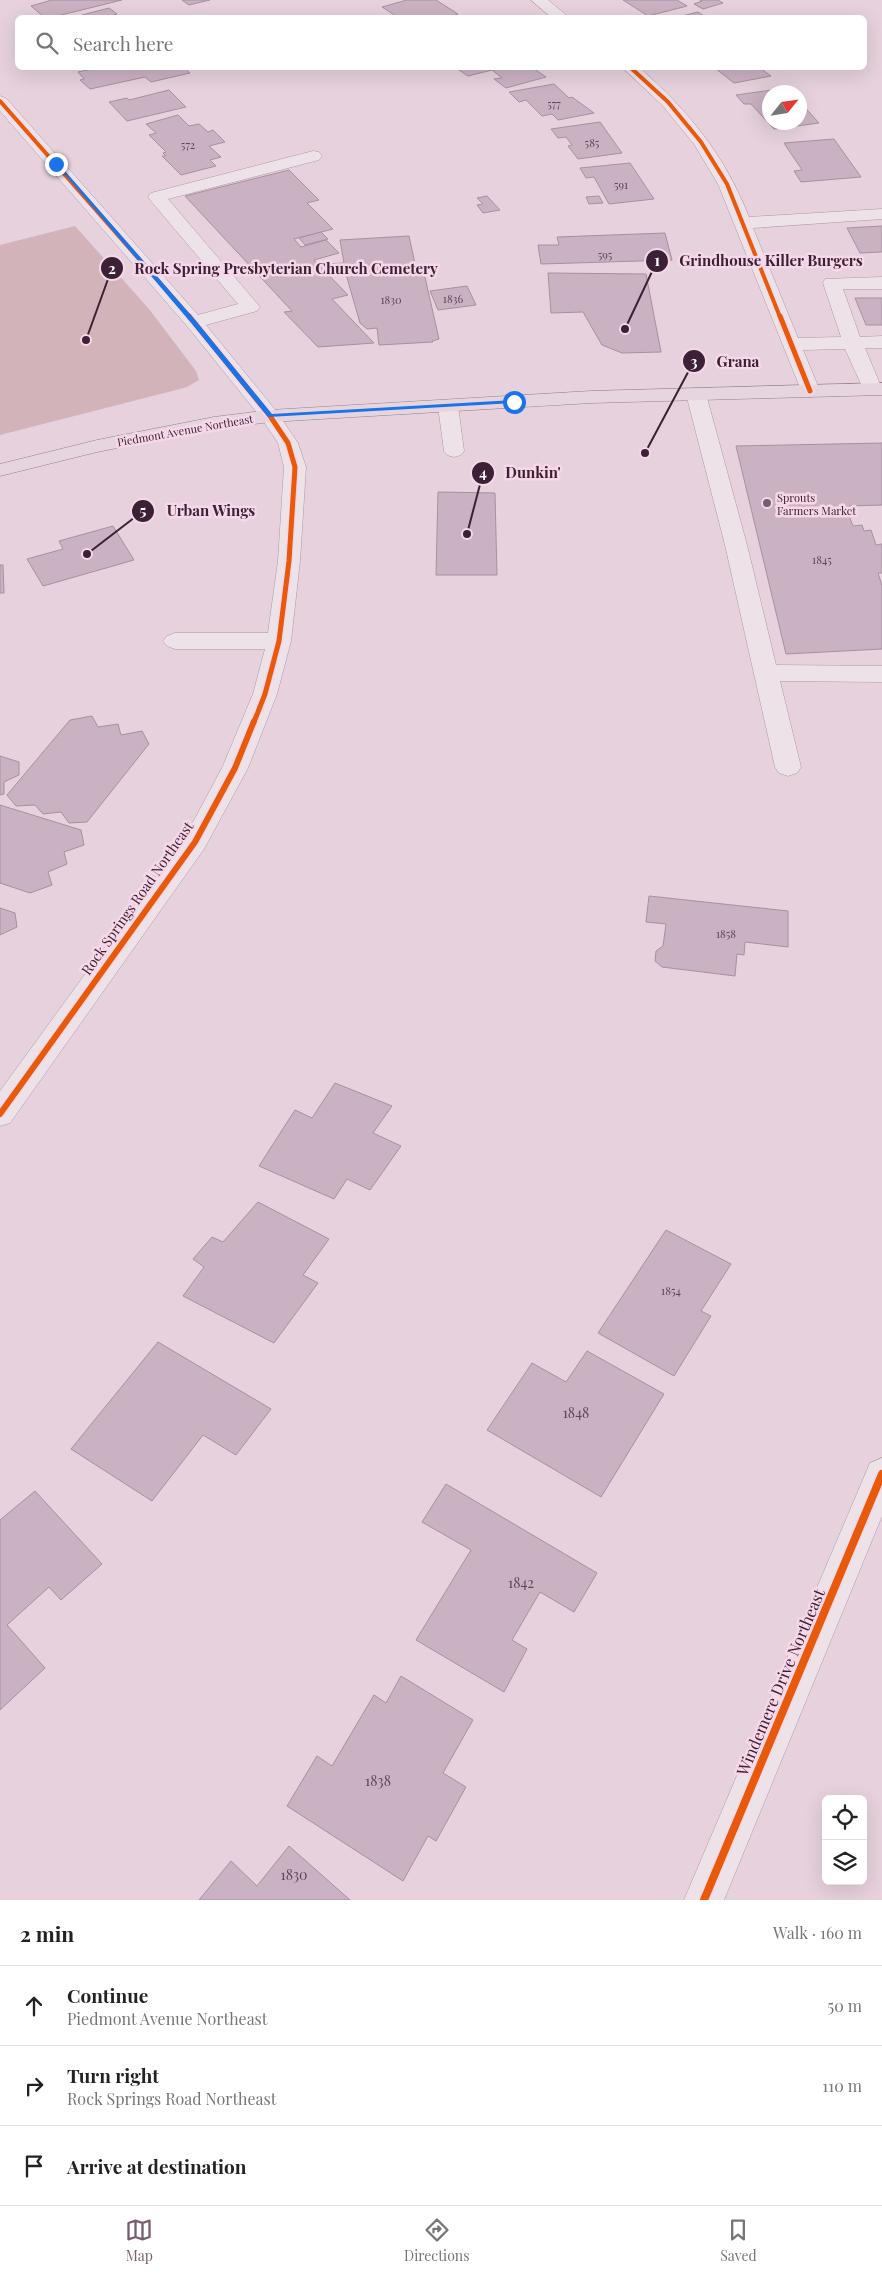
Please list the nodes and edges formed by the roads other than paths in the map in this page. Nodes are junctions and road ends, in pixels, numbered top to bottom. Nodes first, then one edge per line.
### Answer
1 (538, 0) edge
2 (559, 15) edge
3 (633, 70) edge
4 (0, 101) edge
5 (313, 156) dead end
6 (882, 214) edge
7 (742, 223) junction
8 (882, 283) edge
9 (194, 322) junction
10 (882, 342) edge
11 (853, 343) junction
12 (791, 344) junction
13 (877, 389) edge
14 (810, 390) junction
15 (696, 394) junction
16 (448, 406) junction
17 (270, 416) junction
18 (454, 451) dead end
19 (0, 470) edge
20 (175, 640) dead end
21 (279, 641) junction
22 (766, 673) junction
23 (882, 674) edge
24 (788, 767) dead end
25 (0, 1114) edge
26 (882, 1474) edge
27 (704, 1900) edge

1 - 2 street
3 - 7 street
4 - 9 street, Rock Springs Road Northeast
5 - 9 street
6 - 7 street
7 - 12 street
8 - 11 street
9 - 17 street, Rock Springs Road Northeast
10 - 11 street
11 - 12 street
11 - 13 street
12 - 14 street
13 - 14 main road, Piedmont Avenue Northeast
14 - 15 main road, Piedmont Avenue Northeast
15 - 16 main road, Piedmont Avenue Northeast
15 - 22 street
16 - 17 main road, Piedmont Avenue Northeast
16 - 18 street
17 - 19 main road, Piedmont Avenue Northeast
17 - 21 street, Rock Springs Road Northeast
20 - 21 street
21 - 25 street, Rock Springs Road Northeast
22 - 23 street
22 - 24 street
26 - 27 street, Windemere Drive Northeast

